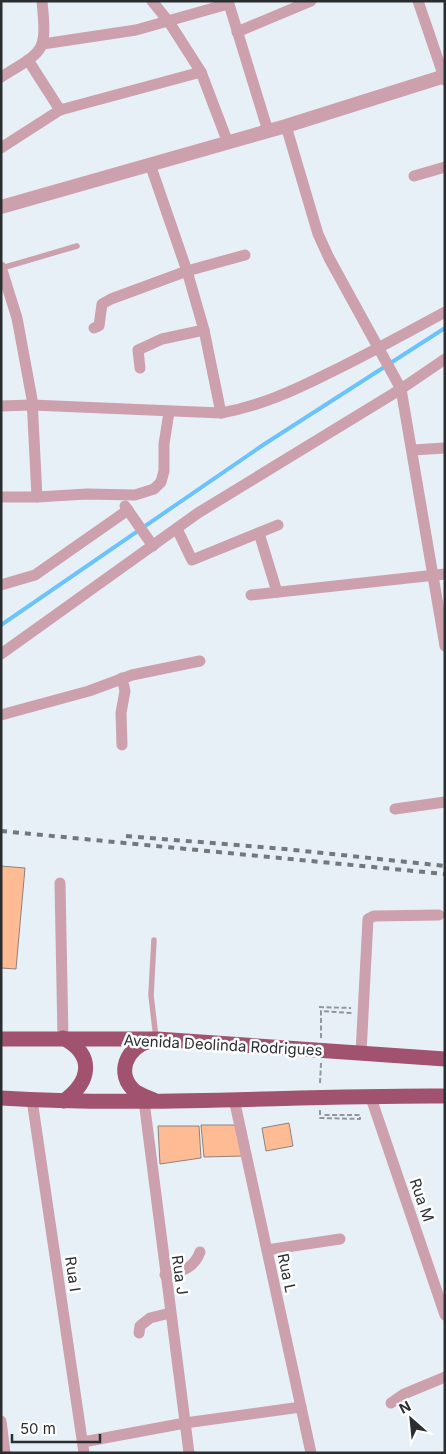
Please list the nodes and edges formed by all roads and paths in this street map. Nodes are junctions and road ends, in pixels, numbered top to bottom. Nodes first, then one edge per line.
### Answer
1 (42, 1) edge
2 (152, 1) edge
3 (311, 1) edge
4 (418, 1) edge
5 (228, 2) edge
6 (169, 22) junction
7 (237, 32) junction
8 (44, 44) junction
9 (28, 60) junction
10 (201, 72) junction
11 (1, 77) edge
12 (444, 78) edge
13 (60, 110) junction
14 (286, 126) junction
15 (268, 131) junction
16 (228, 143) junction
17 (1, 148) edge
18 (150, 164) junction
19 (445, 167) edge
20 (414, 176) dead end
21 (1, 207) edge
22 (77, 246) dead end
23 (245, 255) dead end
24 (1, 267) edge
25 (187, 270) junction
26 (445, 312) edge
27 (94, 328) dead end
28 (204, 330) junction
29 (381, 353) junction
30 (445, 358) edge
31 (140, 368) dead end
32 (401, 389) junction
33 (32, 405) junction
34 (1, 406) edge
35 (170, 412) junction
36 (221, 413) junction
37 (445, 448) edge
38 (413, 450) junction
39 (119, 496) junction
40 (1, 497) edge
41 (37, 497) junction
42 (131, 514) junction
43 (278, 525) dead end
44 (177, 529) junction
45 (259, 533) junction
46 (150, 542) junction
47 (445, 574) edge
48 (433, 576) junction
49 (1, 586) edge
50 (277, 592) junction
51 (251, 595) dead end
52 (445, 646) edge
53 (1, 654) edge
54 (200, 661) dead end
55 (122, 678) junction
56 (1, 715) edge
57 (122, 745) dead end
58 (445, 802) edge
59 (395, 809) dead end
60 (60, 883) dead end
61 (439, 915) dead end
62 (154, 940) dead end
63 (319, 1007) dead end
64 (352, 1008) dead end
65 (321, 1011) dead end
66 (360, 1013) dead end
67 (63, 1038) junction
68 (1, 1039) edge
69 (157, 1039) junction
70 (361, 1053) junction
71 (445, 1059) edge
72 (370, 1095) junction
73 (445, 1096) edge
74 (1, 1098) edge
75 (234, 1099) junction
76 (32, 1100) junction
77 (64, 1101) junction
78 (150, 1101) junction
79 (322, 1115) dead end
80 (320, 1118) dead end
81 (340, 1239) dead end
82 (267, 1250) junction
83 (200, 1252) dead end
84 (165, 1275) junction
85 (170, 1313) junction
86 (445, 1315) edge
87 (139, 1333) dead end
88 (445, 1377) edge
89 (391, 1403) dead end
90 (301, 1406) junction
91 (1, 1422) edge
92 (185, 1423) junction
93 (83, 1447) edge
94 (5, 1453) edge
95 (190, 1453) edge
96 (311, 1453) edge

1 - 8 street
2 - 6 street
3 - 7 street
4 - 12 street
5 - 6 street
5 - 7 street
6 - 8 street
6 - 10 street
7 - 15 street
8 - 9 street
9 - 11 street
9 - 13 street
10 - 13 street
10 - 16 street
12 - 14 street
13 - 17 street
14 - 15 street
14 - 29 street
15 - 16 street
16 - 18 street
18 - 21 street
18 - 25 street
19 - 20 street
22 - 24 lane
23 - 25 street
24 - 33 street
25 - 27 street
25 - 28 street
26 - 29 street
28 - 31 street
28 - 36 street
29 - 32 street
29 - 36 street
30 - 32 street
32 - 38 street
32 - 44 street
33 - 34 street
33 - 35 street
33 - 41 street
35 - 36 street
35 - 39 street
37 - 38 street
38 - 48 street
39 - 41 street
39 - 42 street
40 - 41 street
42 - 46 street
42 - 49 street
43 - 45 street
44 - 45 street
44 - 46 street
45 - 50 street
46 - 53 street
47 - 48 street
48 - 50 street
48 - 52 street
50 - 51 street
54 - 55 street
55 - 56 street
55 - 57 street
58 - 59 street
60 - 67 street
61 - 70 street
62 - 69 lane
63 - 64 path
65 - 66 path
67 - 68 highway, Avenida Deolinda Rodrigues
67 - 69 highway, Avenida Deolinda Rodrigues
67 - 77 highway
69 - 70 highway, Avenida Deolinda Rodrigues
69 - 78 highway
70 - 71 highway, Avenida Deolinda Rodrigues
72 - 73 highway
72 - 75 highway
72 - 86 street, Rua M
74 - 76 highway
75 - 78 highway
75 - 82 street, Rua L
76 - 77 highway
76 - 93 street, Rua I
77 - 78 highway
78 - 84 street, Rua J
79 - 80 path
81 - 82 street
82 - 90 street, Rua L
83 - 84 street
84 - 85 street, Rua J
85 - 87 street
85 - 92 street, Rua J
88 - 89 street
90 - 92 street
90 - 96 street, Rua L
91 - 94 street
92 - 93 street
92 - 95 street, Rua J

